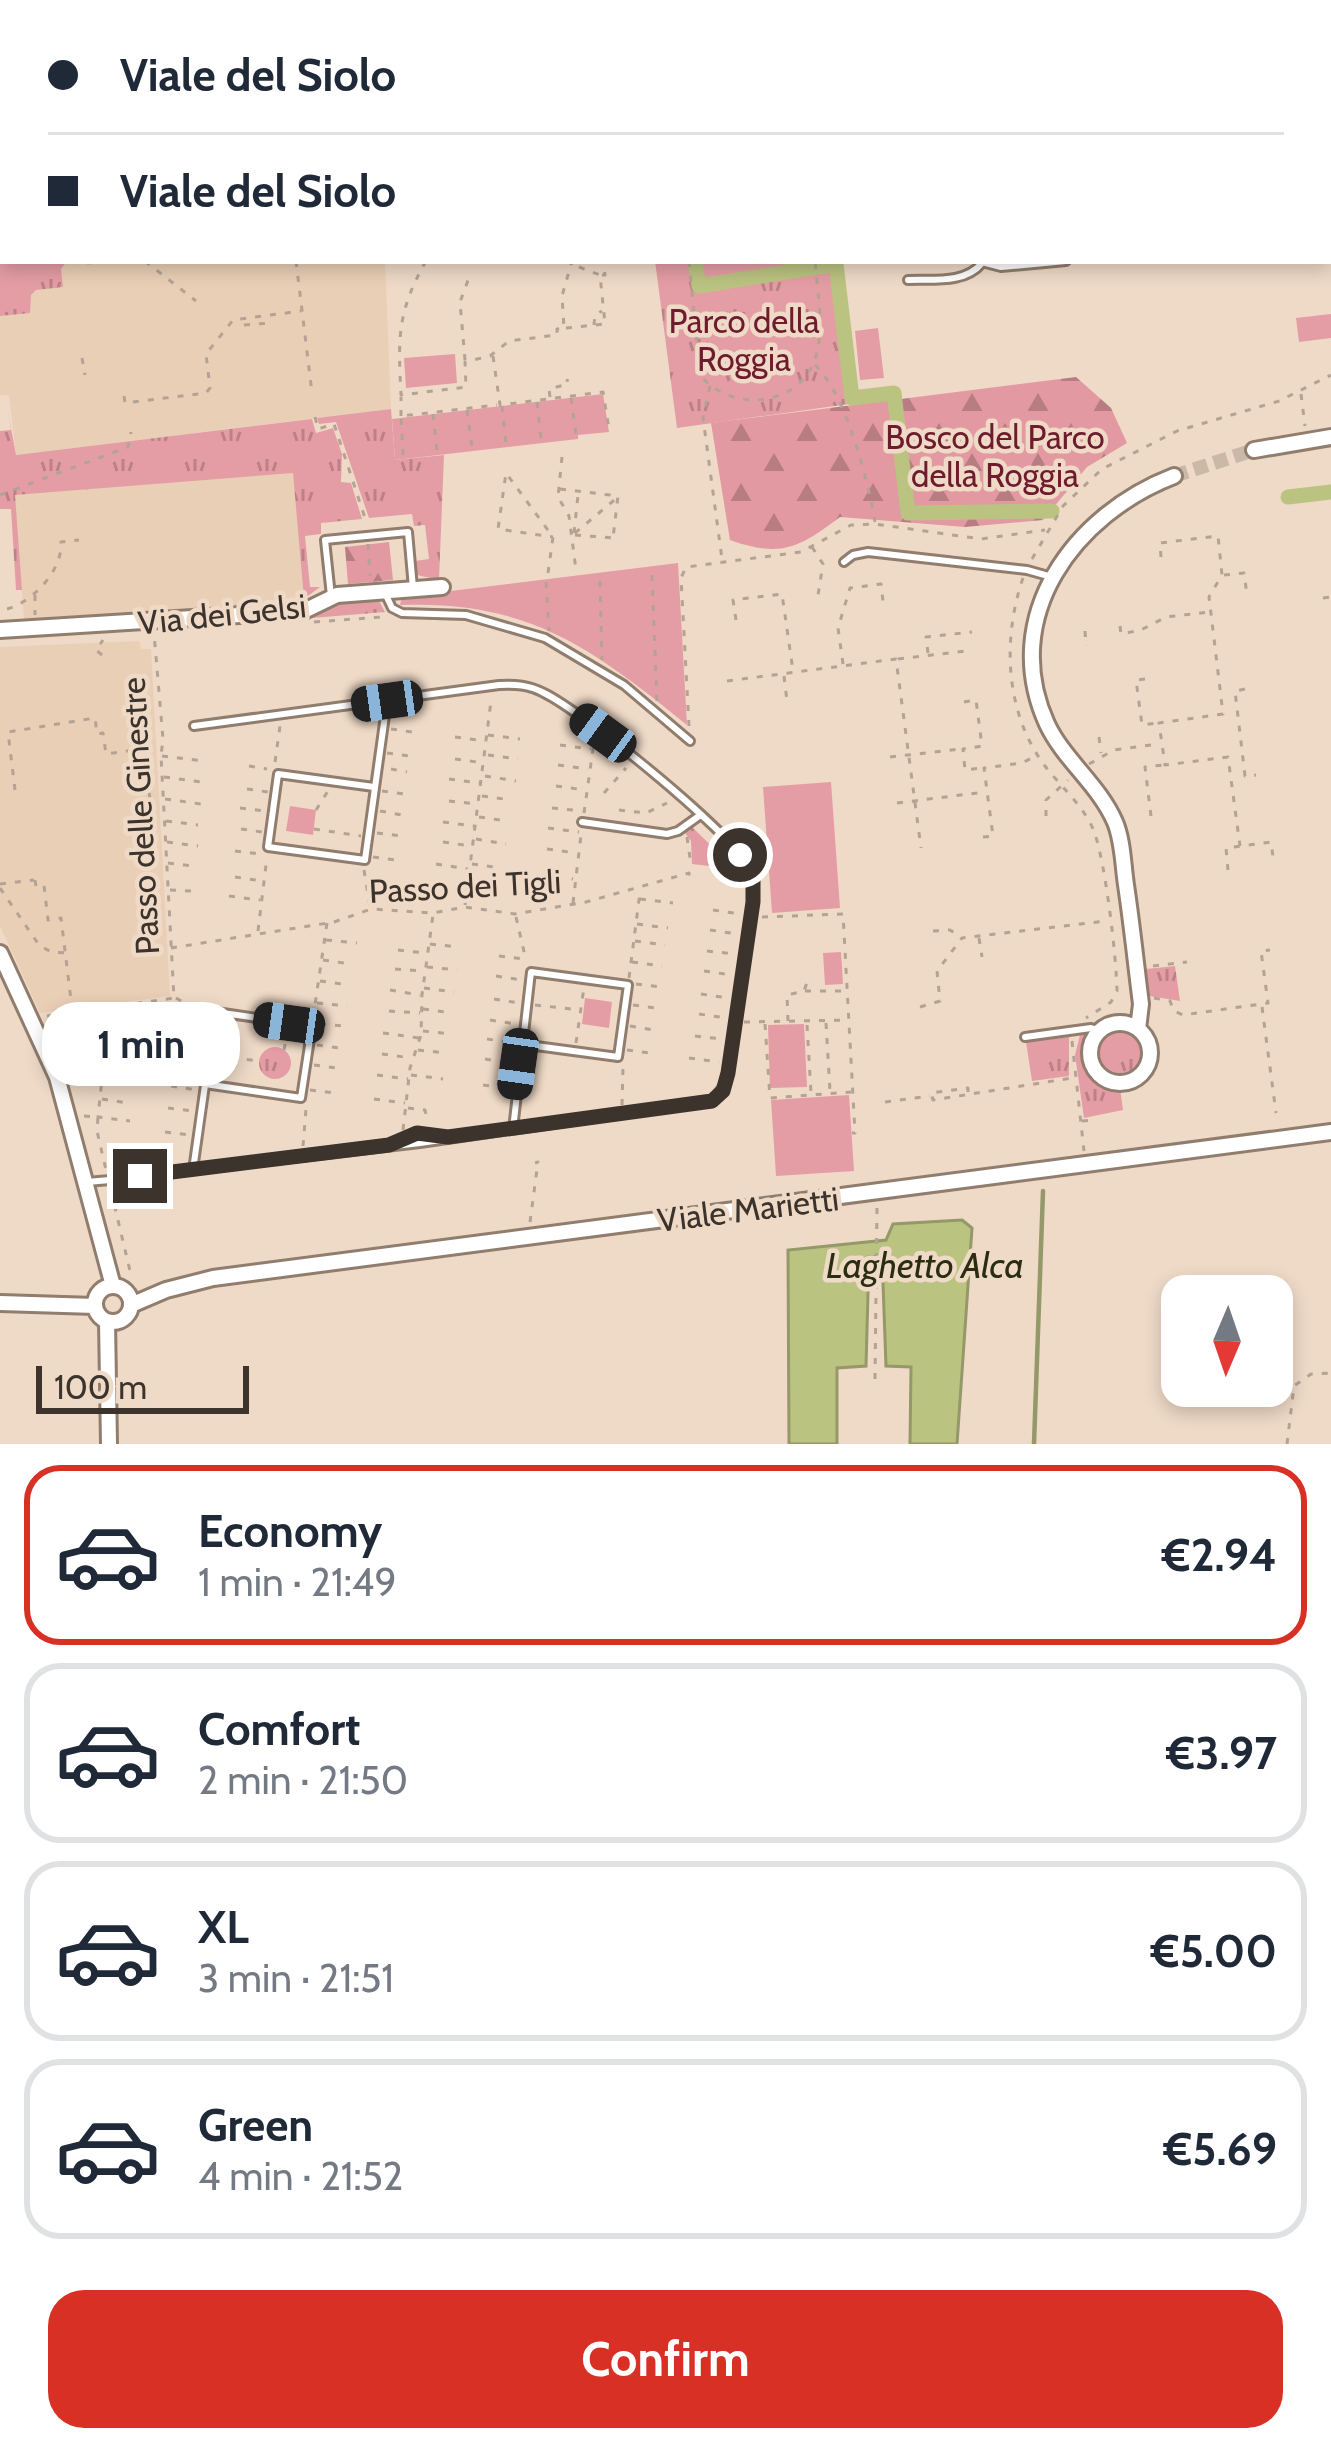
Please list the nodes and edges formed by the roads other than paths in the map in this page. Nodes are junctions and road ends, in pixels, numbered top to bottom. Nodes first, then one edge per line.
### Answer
1 (979, 264) edge
2 (993, 264) edge
3 (1039, 264) edge
4 (908, 280) dead end
5 (1331, 436) edge
6 (1254, 450) tunnel mouth
7 (1174, 476) tunnel mouth
8 (844, 562) dead end
9 (1052, 577) junction
10 (377, 587) junction
11 (442, 587) dead end
12 (413, 588) junction
13 (331, 597) junction
14 (0, 630) edge
15 (387, 701) junction
16 (194, 726) dead end
17 (690, 741) road end
18 (374, 788) junction
19 (699, 816) junction
20 (582, 822) dead end
21 (0, 953) edge
22 (1134, 1027) junction
23 (1100, 1031) junction
24 (1025, 1037) dead end
25 (521, 1044) junction
26 (205, 1087) junction
27 (513, 1129) junction
28 (1331, 1132) edge
29 (193, 1170) junction
30 (140, 1176) dead end
31 (110, 1180) dead end
32 (84, 1182) junction
33 (102, 1294) junction
34 (130, 1300) junction
35 (0, 1303) edge
36 (107, 1322) junction
37 (109, 1444) edge

1 - 4 lane
2 - 3 lane
5 - 6 street
7 - 9 street
8 - 9 lane
9 - 22 street
10 - 12 street, Via dei Gelsi
10 - 13 street, Via dei Gelsi
10 - 17 lane
11 - 12 street, Via dei Gelsi
12 - 13 lane
13 - 14 street, Via dei Gelsi
15 - 16 lane
15 - 18 lane
15 - 19 lane
18 - 18 lane
19 - 20 lane
19 - 27 lane
21 - 32 street
22 - 23 street
22 - 23 street
23 - 24 lane
25 - 25 lane
25 - 27 lane
26 - 26 lane
26 - 29 lane
27 - 29 lane
28 - 34 street, Viale Marietti
29 - 30 lane
31 - 32 lane
32 - 33 street
33 - 34 street
33 - 35 street
33 - 36 street
34 - 36 street, Viale Marietti
36 - 37 street

